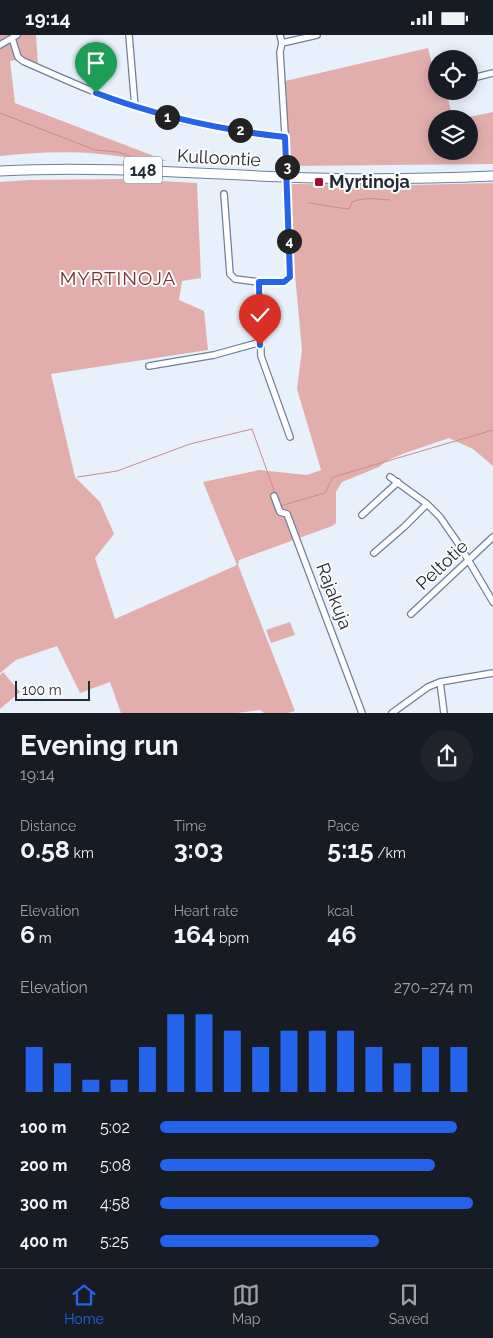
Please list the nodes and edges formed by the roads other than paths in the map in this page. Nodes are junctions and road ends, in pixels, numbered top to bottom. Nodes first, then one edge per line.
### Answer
1 (129, 35) edge
2 (280, 35) edge
3 (317, 35) edge
4 (15, 36) edge
5 (282, 43) junction
6 (0, 45) edge
7 (493, 73) edge
8 (478, 77) edge
9 (135, 107) junction
10 (285, 137) junction
11 (0, 171) edge
12 (287, 177) junction
13 (493, 177) edge
14 (224, 194) dead end
15 (259, 282) junction
16 (261, 342) junction
17 (149, 366) dead end
18 (290, 437) dead end
19 (390, 477) dead end
20 (398, 483) junction
21 (274, 496) dead end
22 (427, 504) junction
23 (362, 515) dead end
24 (493, 537) edge
25 (374, 553) dead end
26 (469, 561) junction
27 (493, 602) edge
28 (411, 614) dead end
29 (493, 673) edge
30 (440, 682) junction
31 (362, 713) edge
32 (392, 713) edge
33 (444, 713) edge

1 - 9 street
2 - 5 street
3 - 5 street
4 - 6 street
4 - 9 street
5 - 10 street
7 - 8 street
9 - 10 street
10 - 12 street
11 - 12 main road, Kulloontie / 148
12 - 13 main road, 148
12 - 15 street
14 - 15 street
15 - 16 street
16 - 17 street
16 - 18 street
19 - 20 street
20 - 22 street
20 - 23 street
21 - 31 street, Rajakuja
22 - 25 street
22 - 26 street
24 - 26 street, Peltotie
26 - 27 street
26 - 28 street, Peltotie
29 - 30 street
30 - 32 street
30 - 33 street

